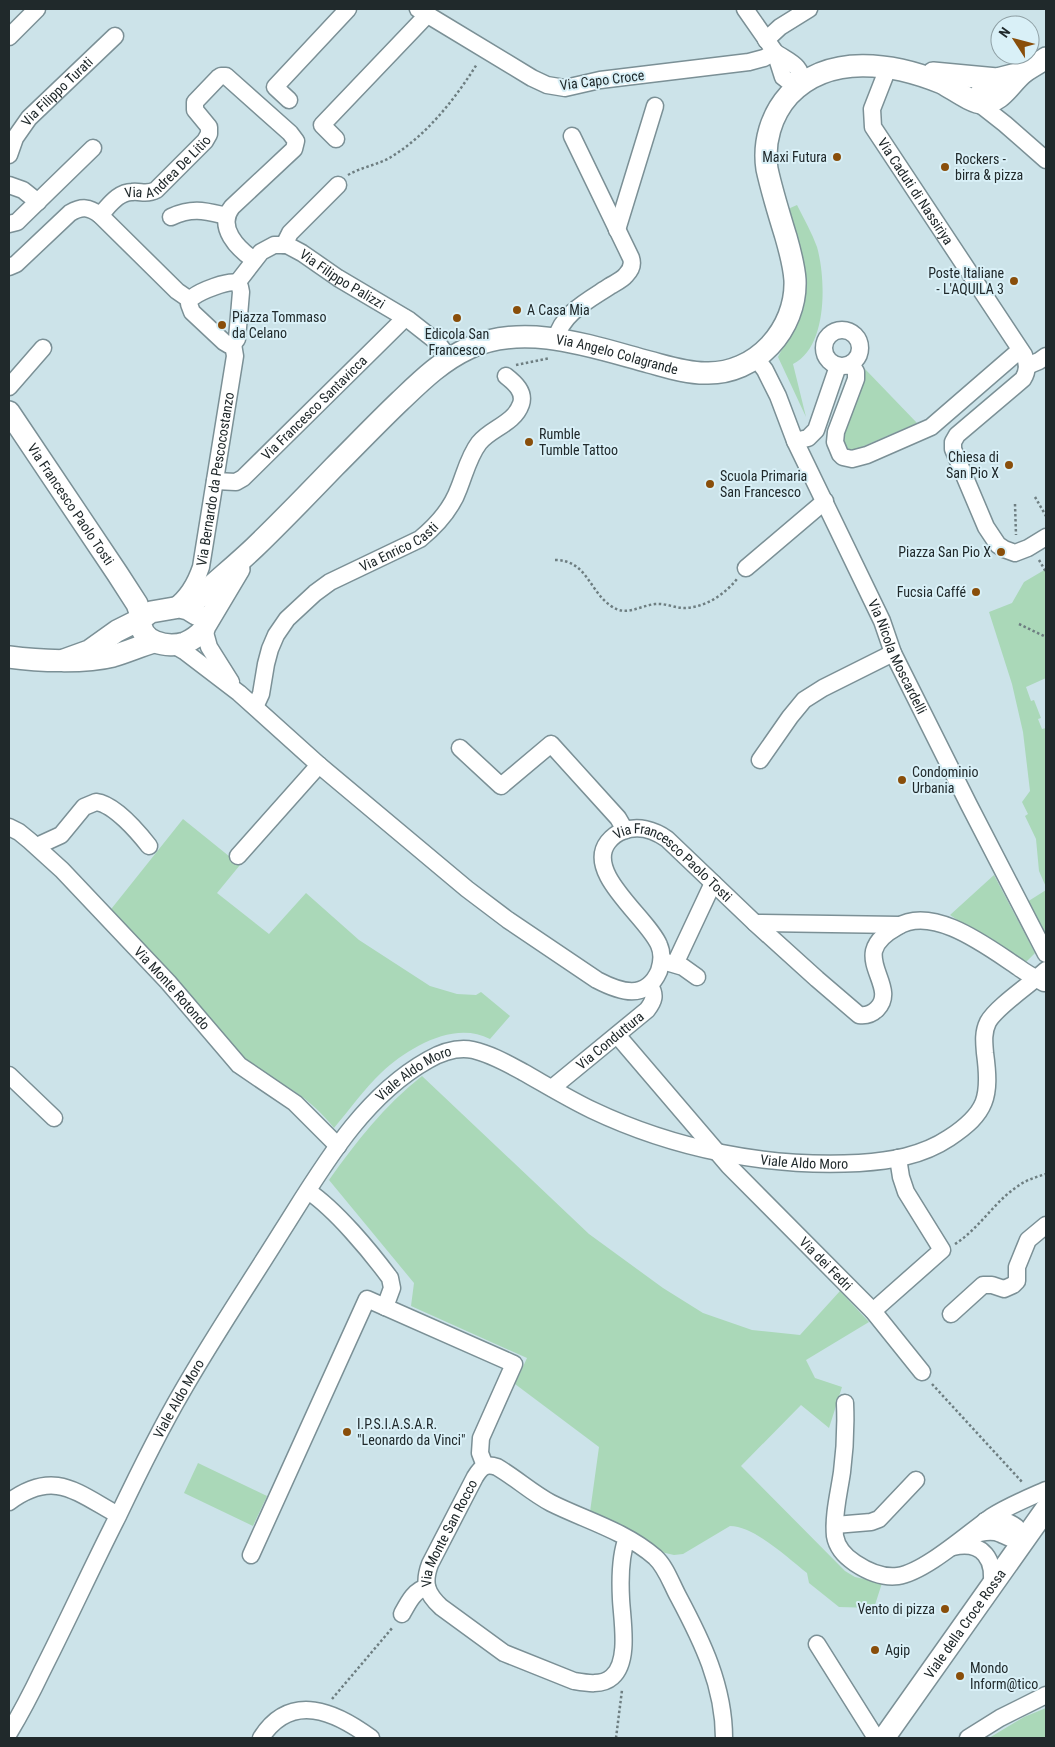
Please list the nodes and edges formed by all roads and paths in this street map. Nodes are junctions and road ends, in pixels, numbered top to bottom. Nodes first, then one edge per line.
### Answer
1 (37, 9) edge
2 (348, 9) edge
3 (745, 9) edge
4 (809, 9) edge
5 (423, 11) edge
6 (115, 36) dead end
7 (9, 37) edge
8 (771, 46) junction
9 (486, 50) junction
10 (1046, 58) edge
11 (784, 65) junction
12 (846, 66) junction
13 (896, 69) junction
14 (1024, 72) junction
15 (1002, 78) junction
16 (801, 84) junction
17 (289, 100) dead end
18 (977, 102) junction
19 (655, 106) dead end
20 (774, 119) junction
21 (572, 136) dead end
22 (336, 139) dead end
23 (93, 148) dead end
24 (9, 155) edge
25 (1046, 160) edge
26 (9, 185) edge
27 (338, 185) joint
28 (38, 202) junction
29 (100, 215) junction
30 (227, 216) junction
31 (171, 217) dead end
32 (9, 224) edge
33 (617, 230) junction
34 (284, 245) junction
35 (254, 260) junction
36 (9, 267) edge
37 (237, 283) junction
38 (190, 300) junction
39 (405, 318) junction
40 (233, 344) junction
41 (43, 348) dead end
42 (557, 348) junction
43 (1020, 350) junction
44 (1046, 356) edge
45 (449, 358) junction
46 (756, 358) junction
47 (1027, 366) junction
48 (506, 376) joint
49 (9, 387) edge
50 (9, 412) edge
51 (795, 441) junction
52 (215, 481) junction
53 (1035, 497) dead end
54 (825, 500) junction
55 (1015, 504) dead end
56 (1046, 516) edge
57 (1016, 522) dead end
58 (1046, 537) edge
59 (253, 549) junction
60 (555, 560) dead end
61 (746, 568) joint
62 (161, 612) junction
63 (1019, 624) dead end
64 (204, 628) junction
65 (1046, 637) edge
66 (163, 643) junction
67 (893, 653) junction
68 (9, 658) edge
69 (64, 660) junction
70 (236, 691) junction
71 (255, 707) junction
72 (460, 748) dead end
73 (760, 760) dead end
74 (320, 765) junction
75 (9, 827) edge
76 (625, 830) junction
77 (37, 846) junction
78 (149, 846) dead end
79 (238, 856) dead end
80 (713, 883) junction
81 (755, 923) junction
82 (900, 925) junction
83 (1046, 954) edge
84 (669, 963) junction
85 (696, 976) dead end
86 (1043, 978) edge
87 (650, 986) junction
88 (617, 1035) junction
89 (9, 1075) edge
90 (552, 1088) junction
91 (54, 1118) dead end
92 (338, 1146) junction
93 (716, 1151) junction
94 (898, 1158) junction
95 (1046, 1174) edge
96 (308, 1191) junction
97 (1046, 1225) edge
98 (942, 1250) junction
99 (385, 1307) junction
100 (873, 1312) junction
101 (951, 1314) dead end
102 (922, 1372) joint
103 (845, 1403) dead end
104 (482, 1468) junction
105 (916, 1480) dead end
106 (1042, 1498) edge
107 (9, 1502) edge
108 (118, 1515) junction
109 (985, 1521) junction
110 (835, 1525) junction
111 (966, 1536) junction
112 (627, 1538) junction
113 (1024, 1541) junction
114 (951, 1547) junction
115 (251, 1555) dead end
116 (426, 1587) junction
117 (991, 1588) junction
118 (402, 1614) joint
119 (817, 1644) dead end
120 (614, 1675) junction
121 (1046, 1695) edge
122 (321, 1712) junction
123 (9, 1733) edge
124 (261, 1738) edge
125 (371, 1738) edge
126 (616, 1738) edge
127 (724, 1738) edge
128 (876, 1738) edge
129 (884, 1738) edge
130 (968, 1738) edge

1 - 7 street
2 - 17 street
3 - 8 street
4 - 8 street, Via Capo Croce
5 - 9 street, Via Capo Croce
5 - 22 street
6 - 24 street, Via Filippo Turati
8 - 9 street, Via Capo Croce
8 - 11 street
9 - 27 path
10 - 14 main road
11 - 12 street
11 - 16 street
11 - 20 street
12 - 13 main road, Via Angelo Colagrande
12 - 16 main road, Via Angelo Colagrande
13 - 15 main road
13 - 18 main road
13 - 43 street, Via Caduti di Nassiriya
14 - 15 main road
14 - 18 main road
15 - 18 street
16 - 20 main road, Via Angelo Colagrande
18 - 25 street
19 - 33 street
20 - 46 main road, Via Angelo Colagrande
21 - 33 street
23 - 28 street
26 - 28 street
27 - 34 street
28 - 32 street
29 - 30 street, Via Andrea De Litio
29 - 36 street
29 - 38 street
30 - 31 street
30 - 35 street
33 - 42 street
34 - 35 street, Via Filippo Palizzi
34 - 39 street, Via Filippo Palizzi
35 - 37 street, Via Filippo Palizzi
37 - 38 street
37 - 40 street
38 - 40 street
39 - 45 street, Via Filippo Palizzi
39 - 52 street, Via Francesco Santavicca
40 - 52 street, Via Bernardo da Pescocostanzo
41 - 49 street
42 - 45 main road, Via Angelo Colagrande
42 - 46 main road, Via Angelo Colagrande
42 - 48 path
43 - 47 street, Via Caduti di Nassiriya
43 - 51 street
44 - 47 street
45 - 59 main road, Via Angelo Colagrande
46 - 51 street, Via Nicola Moscardelli
47 - 58 street
48 - 71 street, Via Enrico Casti
50 - 62 main road, Via Francesco Paolo Tosti
51 - 54 street, Via Nicola Moscardelli
52 - 62 street, Via Bernardo da Pescocostanzo
53 - 56 path
54 - 61 street
54 - 67 street, Via Nicola Moscardelli
55 - 57 path
59 - 62 main road, Via Angelo Colagrande
59 - 64 main road, Via Angelo Colagrande
60 - 61 path
62 - 64 main road
62 - 66 main road, Via Francesco Paolo Tosti
62 - 69 main road, Via Angelo Colagrande
63 - 65 path
64 - 66 main road
64 - 70 street
66 - 69 main road
66 - 70 street
67 - 73 street
67 - 83 street, Via Nicola Moscardelli
68 - 69 main road
70 - 71 street
71 - 74 street
72 - 76 street
74 - 79 street
74 - 87 street
75 - 77 street, Via Monte Rotondo
76 - 80 street, Via Francesco Paolo Tosti
76 - 84 street, Via Francesco Paolo Tosti
77 - 78 street
77 - 92 street, Via Monte Rotondo
80 - 81 street, Via Francesco Paolo Tosti
80 - 84 street
81 - 82 street
81 - 82 street, Via Francesco Paolo Tosti
82 - 86 street
84 - 85 street
84 - 87 street
86 - 94 street, Viale Aldo Moro
87 - 88 street, Via Conduttura
88 - 90 street, Via Conduttura
88 - 93 street, Via dei Fedri
89 - 91 street
90 - 92 street, Viale Aldo Moro
90 - 93 street, Viale Aldo Moro
92 - 96 street, Viale Aldo Moro
93 - 94 street, Viale Aldo Moro
93 - 100 street, Via dei Fedri
94 - 98 street
95 - 98 path
96 - 99 street
96 - 108 street, Viale Aldo Moro
97 - 101 street
98 - 100 street
99 - 104 street
99 - 115 street
100 - 102 street, Via dei Fedri
102 - 106 path
103 - 110 street
104 - 112 street, Via Monte San Rocco
104 - 116 street, Via Monte San Rocco
105 - 110 street
106 - 109 street
106 - 113 main road, Viale della Croce Rossa
107 - 108 street
108 - 123 street, Viale Aldo Moro
109 - 111 street
109 - 113 street
110 - 114 street
111 - 113 street
111 - 114 street
112 - 120 street
112 - 127 street, Via Monte San Rocco
113 - 117 main road, Viale della Croce Rossa
114 - 117 street
116 - 118 street
116 - 120 street, Via Monte San Rocco
117 - 129 main road, Viale della Croce Rossa
118 - 122 path
119 - 128 street
120 - 126 path
121 - 130 street
122 - 124 street
122 - 125 street

